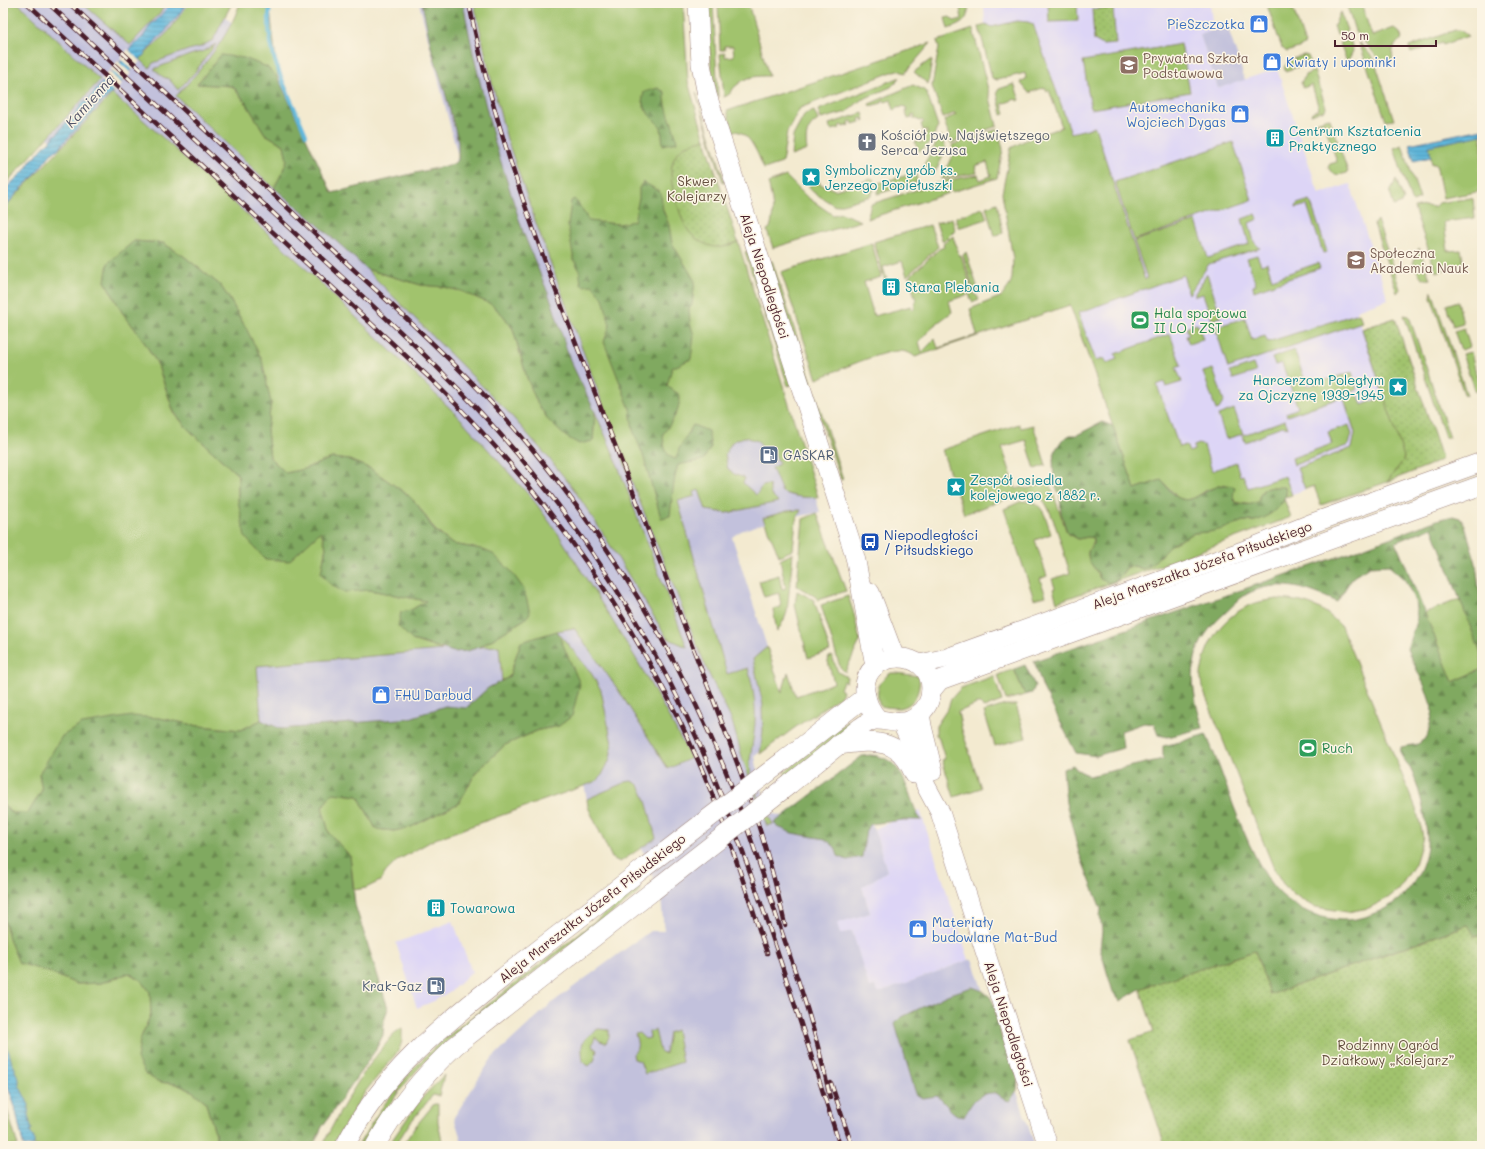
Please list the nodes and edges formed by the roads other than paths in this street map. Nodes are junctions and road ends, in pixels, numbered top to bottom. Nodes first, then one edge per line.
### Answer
1 (698, 3) edge
2 (1482, 462) edge
3 (1482, 485) edge
4 (852, 546) junction
5 (895, 658) junction
6 (920, 664) junction
7 (875, 666) junction
8 (931, 691) junction
9 (866, 696) junction
10 (920, 714) junction
11 (879, 720) junction
12 (901, 722) junction
13 (838, 745) junction
14 (926, 786) junction
15 (940, 812) junction
16 (345, 1146) edge
17 (376, 1146) edge
18 (1048, 1146) edge

1 - 4 street, Aleja Niepodległości
2 - 6 street, Aleja Marszałka Józefa Piłsudskiego
3 - 8 street, Aleja Marszałka Józefa Piłsudskiego
4 - 5 street, Aleja Niepodległości
4 - 7 street, Aleja Niepodległości
5 - 6 street
5 - 7 street
6 - 8 street
7 - 9 street
8 - 10 street
9 - 11 street
9 - 16 street, Aleja Marszałka Józefa Piłsudskiego, bridge
10 - 12 street
10 - 15 street, Aleja Niepodległości
11 - 12 street
11 - 13 street, Aleja Marszałka Józefa Piłsudskiego
12 - 14 street, Aleja Niepodległości
13 - 14 street
13 - 17 street, Aleja Marszałka Józefa Piłsudskiego, bridge
14 - 15 street, Aleja Niepodległości
15 - 18 street, Aleja Niepodległości

